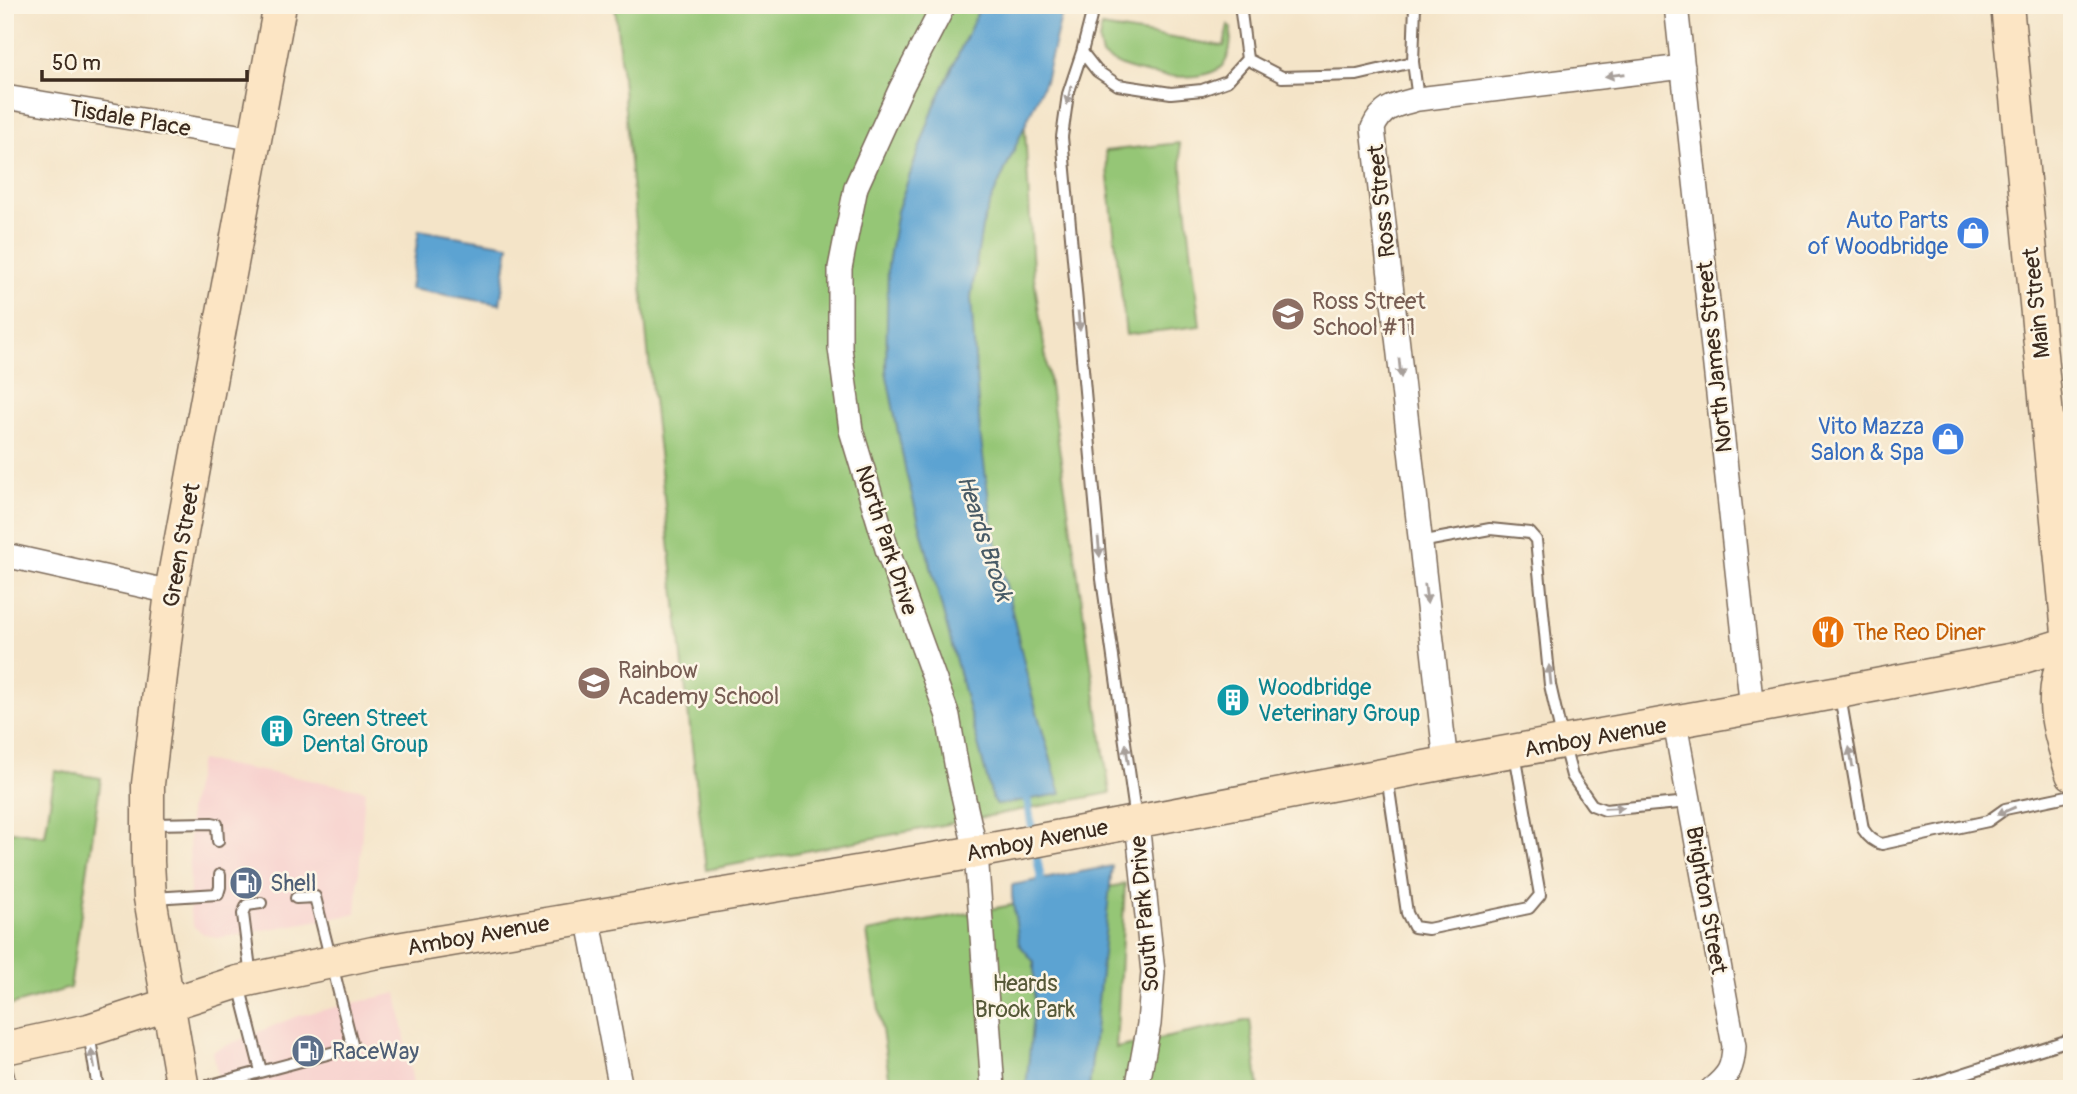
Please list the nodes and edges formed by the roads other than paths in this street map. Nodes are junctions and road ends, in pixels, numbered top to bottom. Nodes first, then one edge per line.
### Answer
1 (280, 5) edge
2 (944, 5) edge
3 (1094, 5) edge
4 (1240, 5) edge
5 (1415, 5) edge
6 (1676, 5) edge
7 (2007, 5) edge
8 (1082, 52) junction
9 (1247, 59) junction
10 (1413, 62) junction
11 (1683, 67) junction
12 (5, 97) edge
13 (1418, 99) junction
14 (256, 139) junction
15 (1420, 541) junction
16 (5, 555) edge
17 (172, 592) junction
18 (2071, 644) edge
19 (1839, 692) junction
20 (1752, 709) junction
21 (1675, 723) junction
22 (1563, 742) junction
23 (1514, 751) junction
24 (1446, 763) junction
25 (1387, 774) junction
26 (2072, 774) edge
27 (2072, 795) edge
28 (1689, 802) junction
29 (1136, 821) junction
30 (148, 824) junction
31 (218, 841) dead end
32 (992, 849) junction
33 (220, 875) dead end
34 (150, 898) junction
35 (296, 898) dead end
36 (261, 904) dead end
37 (588, 916) junction
38 (330, 962) junction
39 (245, 980) junction
40 (167, 1005) junction
41 (89, 1030) junction
42 (2072, 1039) edge
43 (5, 1048) edge
44 (5, 1062) edge
45 (261, 1071) junction
46 (1719, 1083) edge
47 (1919, 1088) edge
48 (11, 1089) edge
49 (98, 1089) edge
50 (183, 1089) edge
51 (196, 1089) edge
52 (621, 1089) edge
53 (993, 1089) edge
54 (1137, 1089) edge

1 - 14 main road, Green Street
2 - 32 street, North Park Drive
3 - 8 lane
4 - 9 lane
5 - 10 lane
6 - 11 street, North James Street
7 - 18 main road, Main Street
8 - 9 lane
8 - 29 lane
9 - 10 lane
10 - 13 lane
11 -> 13 street, Ross Street
11 - 20 street, North James Street
12 - 14 street, Tisdale Place
13 -> 15 street, Ross Street
14 - 17 main road, Green Street
22 -> 15 lane
15 -> 24 street, Ross Street
16 - 17 street
17 - 30 main road, Green Street
18 - 19 main road, Amboy Avenue
18 - 26 main road, Main Street
19 - 20 main road, Amboy Avenue
27 -> 19 lane
20 - 21 main road, Amboy Avenue
21 - 22 main road, Amboy Avenue
21 - 28 street, Brighton Street
22 - 23 main road, Amboy Avenue
22 -> 28 lane
23 - 24 main road, Amboy Avenue
23 - 25 lane
24 - 25 main road, Amboy Avenue
25 - 29 main road, Amboy Avenue
28 - 46 street, Brighton Street
29 - 32 main road, Amboy Avenue
29 - 54 street, South Park Drive
30 - 31 lane
30 - 34 main road, Green Street
32 - 37 main road, Amboy Avenue
32 - 53 street, North Park Drive
33 - 34 lane
34 - 40 main road, Green Street
35 - 38 lane
36 - 39 lane
37 - 38 main road, Amboy Avenue
37 - 52 street
38 - 39 main road, Amboy Avenue
38 - 45 lane
39 - 40 main road, Amboy Avenue
39 - 45 lane
40 - 41 main road, Amboy Avenue
40 - 50 main road, Green Street
41 - 43 main road, Amboy Avenue
49 -> 41 lane
42 - 47 lane
44 - 48 lane
45 - 51 lane

